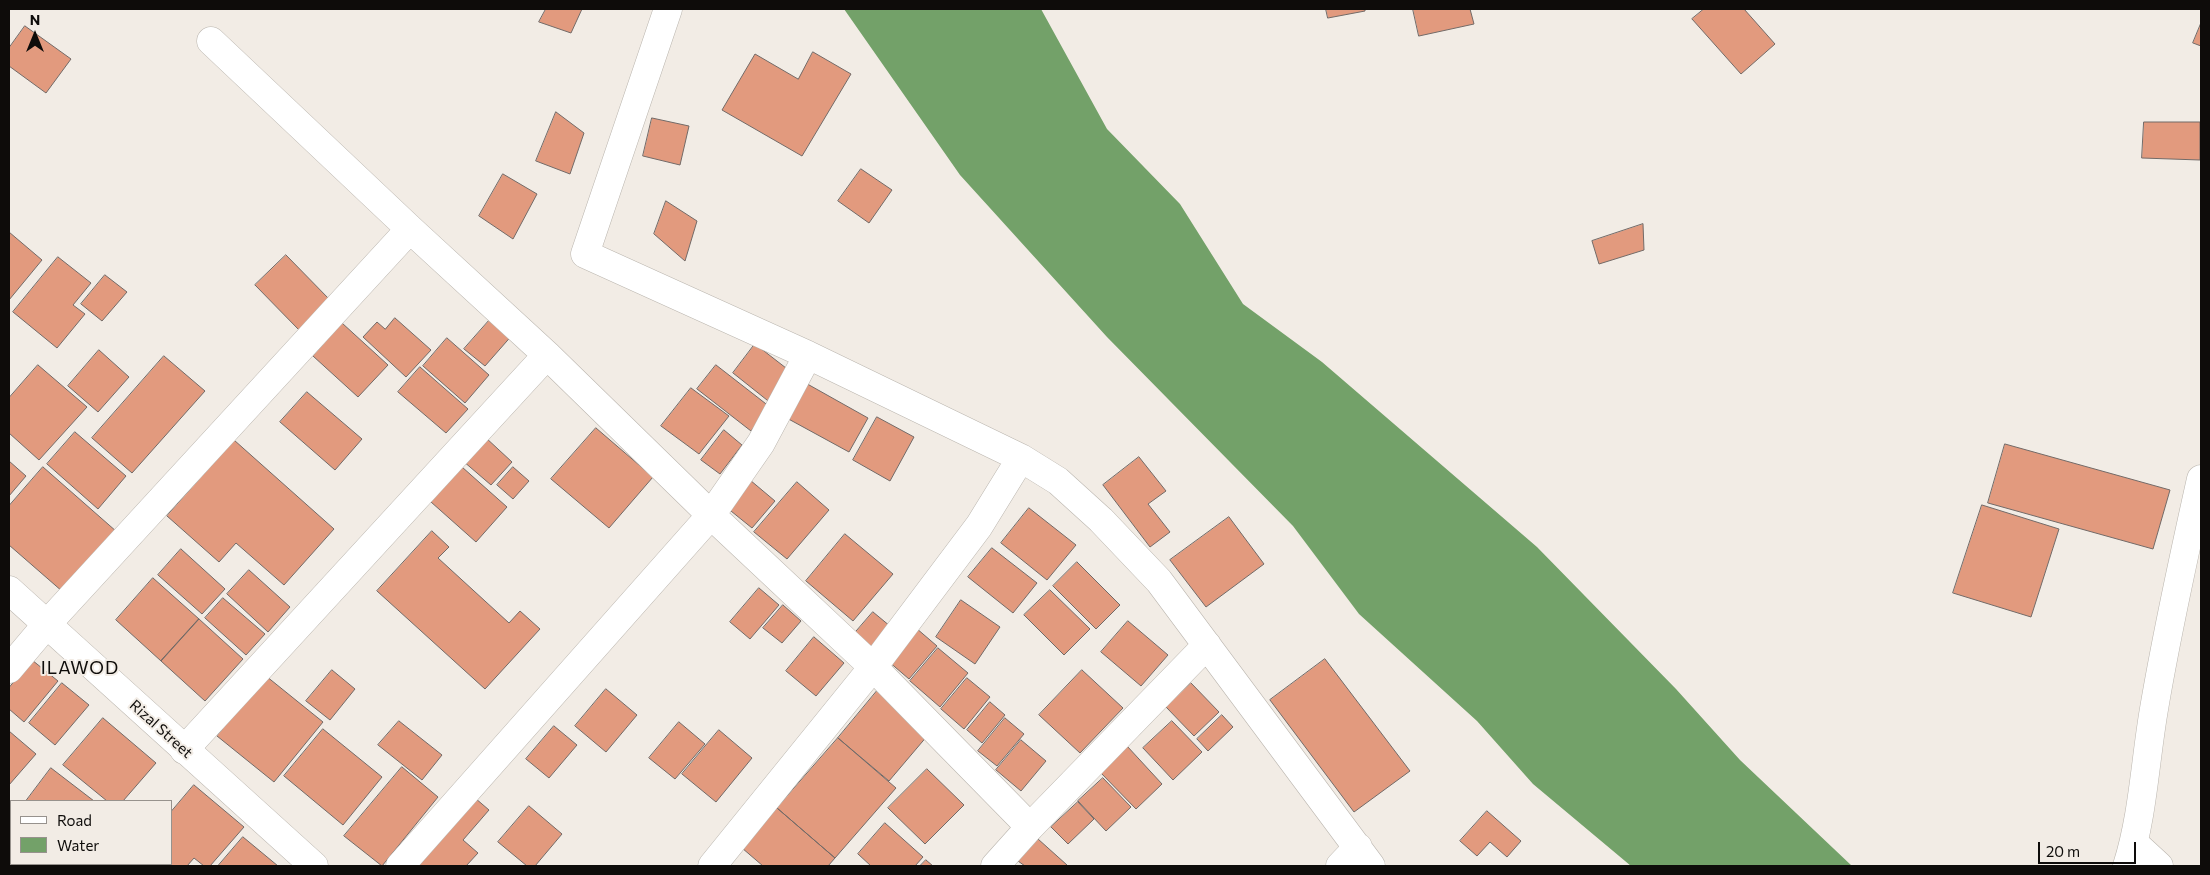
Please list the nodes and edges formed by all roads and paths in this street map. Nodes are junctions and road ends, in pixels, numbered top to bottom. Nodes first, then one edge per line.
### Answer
1 (668, 9) edge
2 (211, 41) dead end
3 (410, 230) junction
4 (547, 355) junction
5 (808, 355) junction
6 (1020, 458) junction
7 (2201, 479) edge
8 (711, 515) junction
9 (9, 590) edge
10 (47, 624) junction
11 (1207, 645) junction
12 (873, 667) junction
13 (9, 669) edge
14 (184, 750) junction
15 (1030, 827) junction
16 (2131, 855) edge
17 (1356, 860) edge
18 (314, 866) edge
19 (400, 866) edge
20 (712, 866) edge
21 (995, 866) edge
22 (2159, 866) edge

1 - 5 street
2 - 3 street
3 - 4 street
3 - 10 street
4 - 8 street
4 - 14 street
5 - 6 street
5 - 8 street
6 - 11 street
6 - 12 street
7 - 16 street
8 - 12 street
8 - 19 street
9 - 10 street, Rizal Street
10 - 13 street
10 - 14 street, Rizal Street
11 - 15 street
11 - 17 street
12 - 15 street
12 - 20 street
14 - 18 street, Rizal Street
15 - 21 street
16 - 22 street

